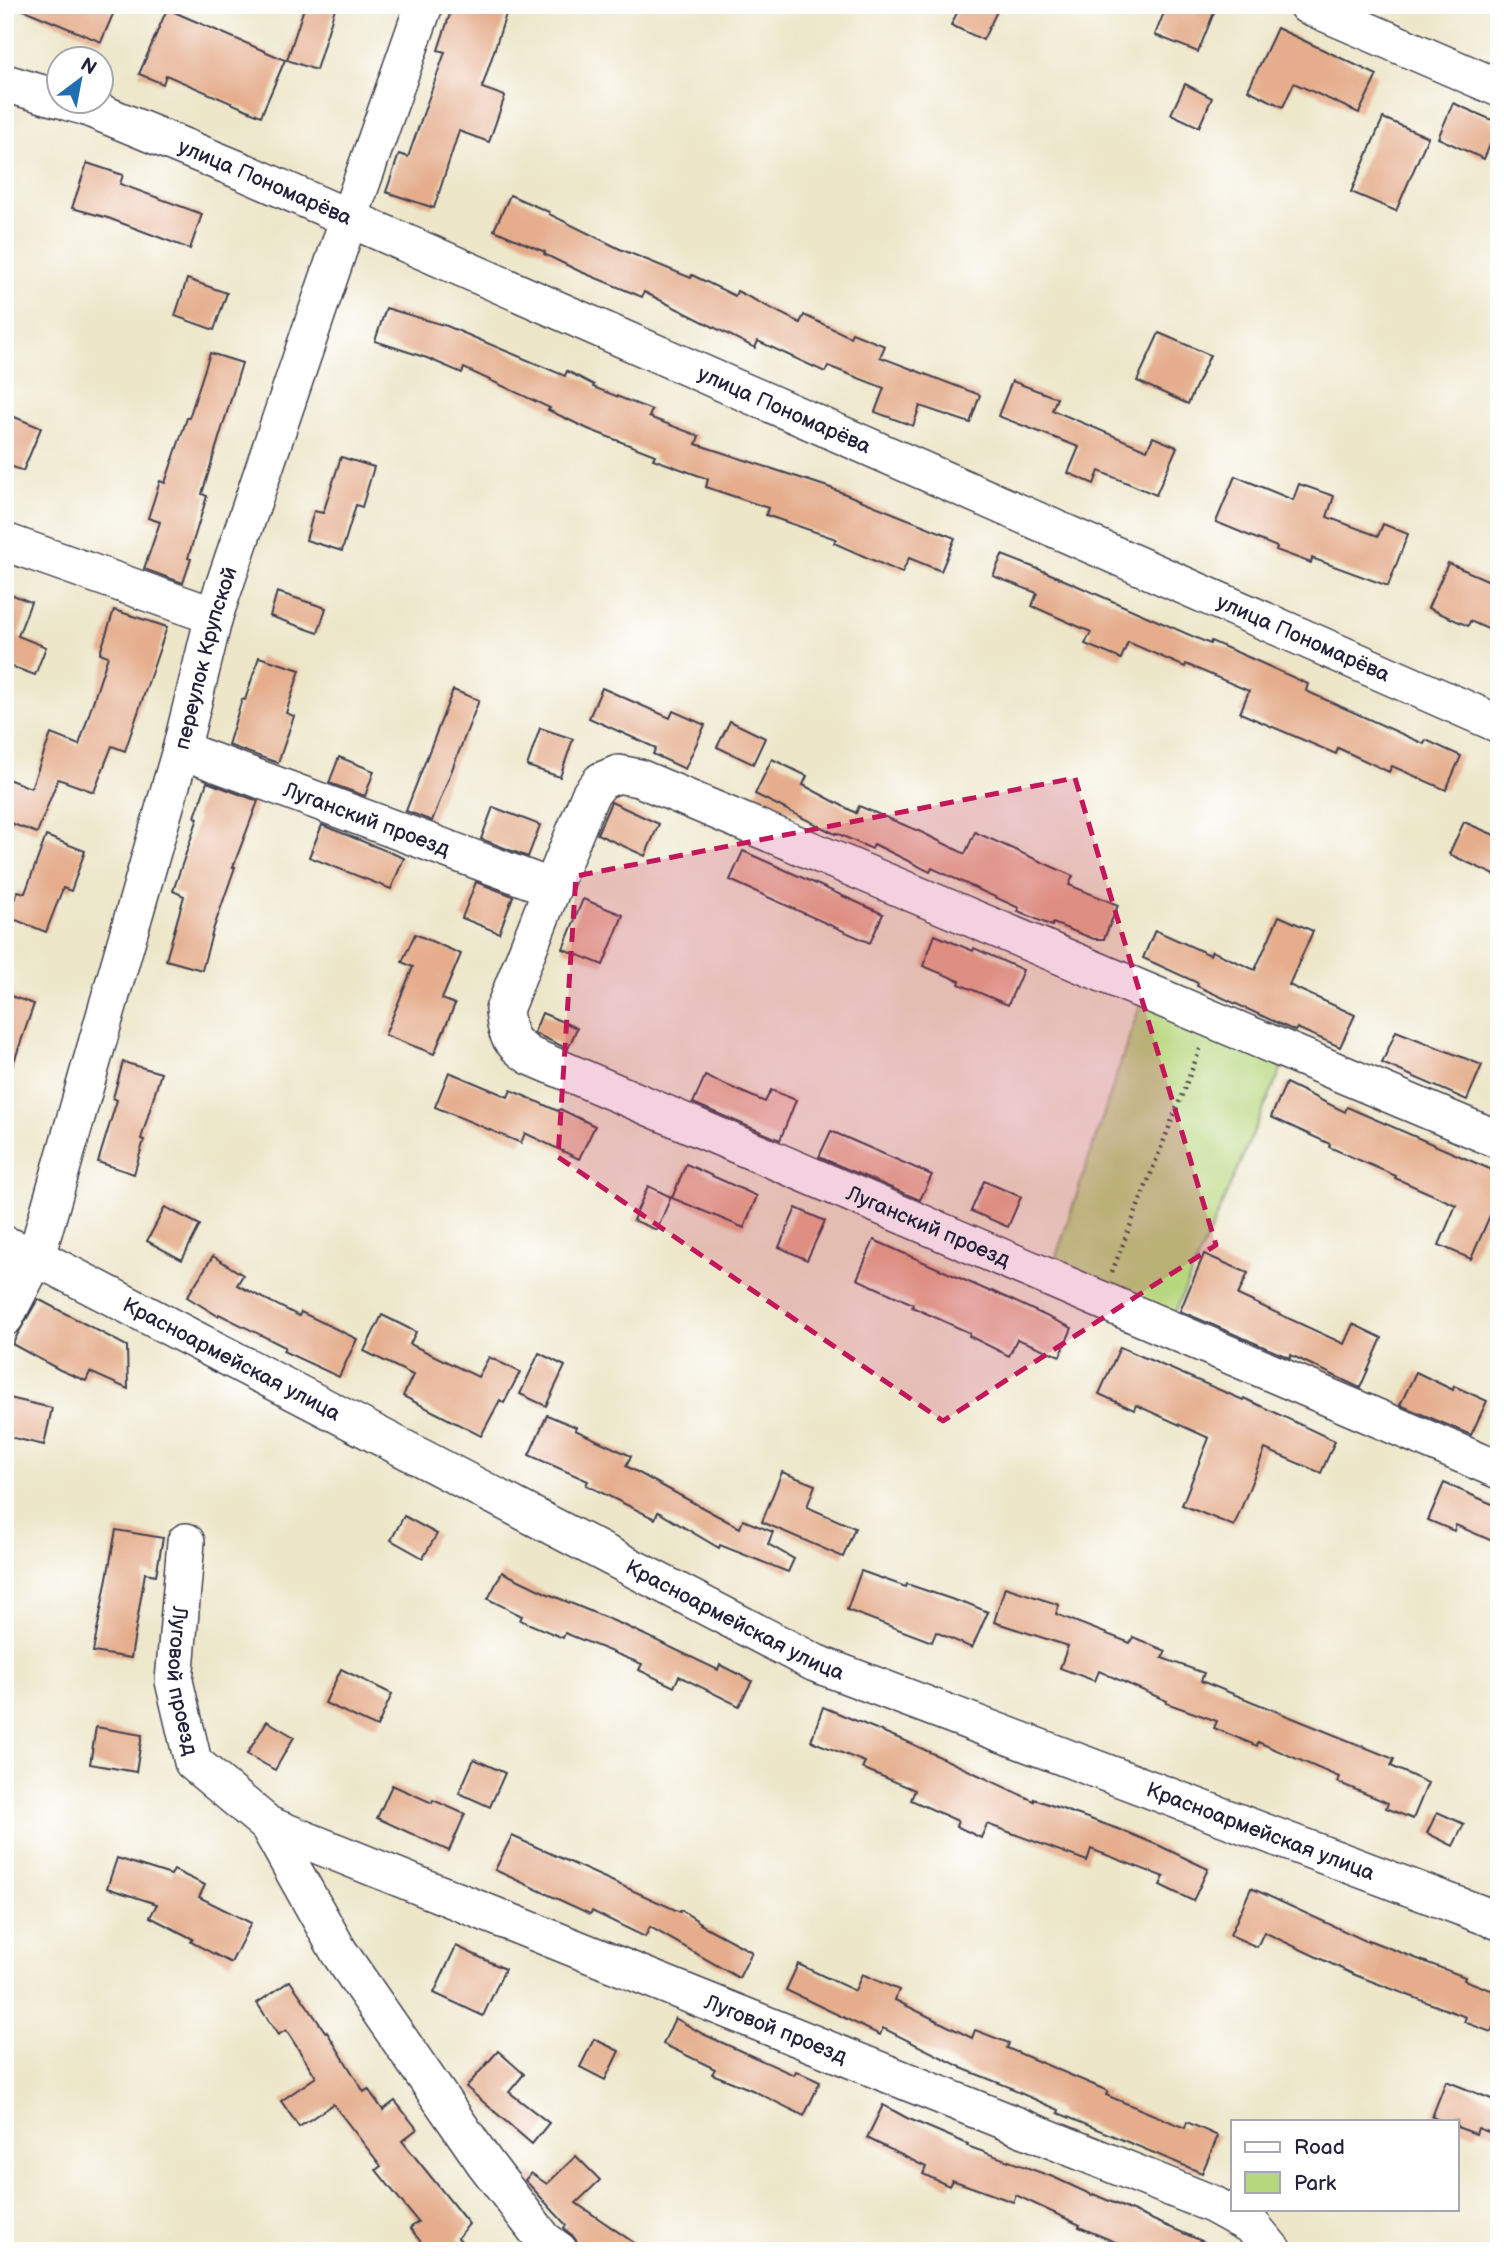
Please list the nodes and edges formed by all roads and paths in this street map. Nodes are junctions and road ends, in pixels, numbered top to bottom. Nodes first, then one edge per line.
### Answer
1 (424, 5) edge
2 (1307, 5) edge
3 (5, 83) edge
4 (1499, 88) edge
5 (46, 95) edge
6 (104, 116) edge
7 (349, 218) junction
8 (5, 542) edge
9 (214, 616) junction
10 (1499, 724) edge
11 (181, 750) junction
12 (551, 888) junction
13 (1212, 1019) junction
14 (1499, 1140) edge
15 (20, 1251) edge
16 (1101, 1300) junction
17 (5, 1317) edge
18 (1499, 1470) edge
19 (186, 1542) dead end
20 (268, 1825) junction
21 (1499, 1922) edge
22 (559, 2251) edge
23 (1273, 2251) edge

1 - 7 street, переулок Крупской
2 - 4 street
3 - 5 street
6 - 7 street, улица Пономарёва
7 - 9 street, переулок Крупской
7 - 10 street, улица Пономарёва
8 - 9 street
9 - 11 street, переулок Крупской
11 - 12 street, Луганский проезд
11 - 15 street, переулок Крупской
12 - 13 street, Луганский проезд
12 - 16 street, Луганский проезд
13 - 14 street, Луганский проезд
13 - 16 path
15 - 17 street, переулок Крупской
15 - 21 street, Красноармейская улица
16 - 18 street, Луганский проезд
19 - 20 street, Луговой проезд
20 - 22 street, Луговой проезд
20 - 23 street, Луговой проезд

